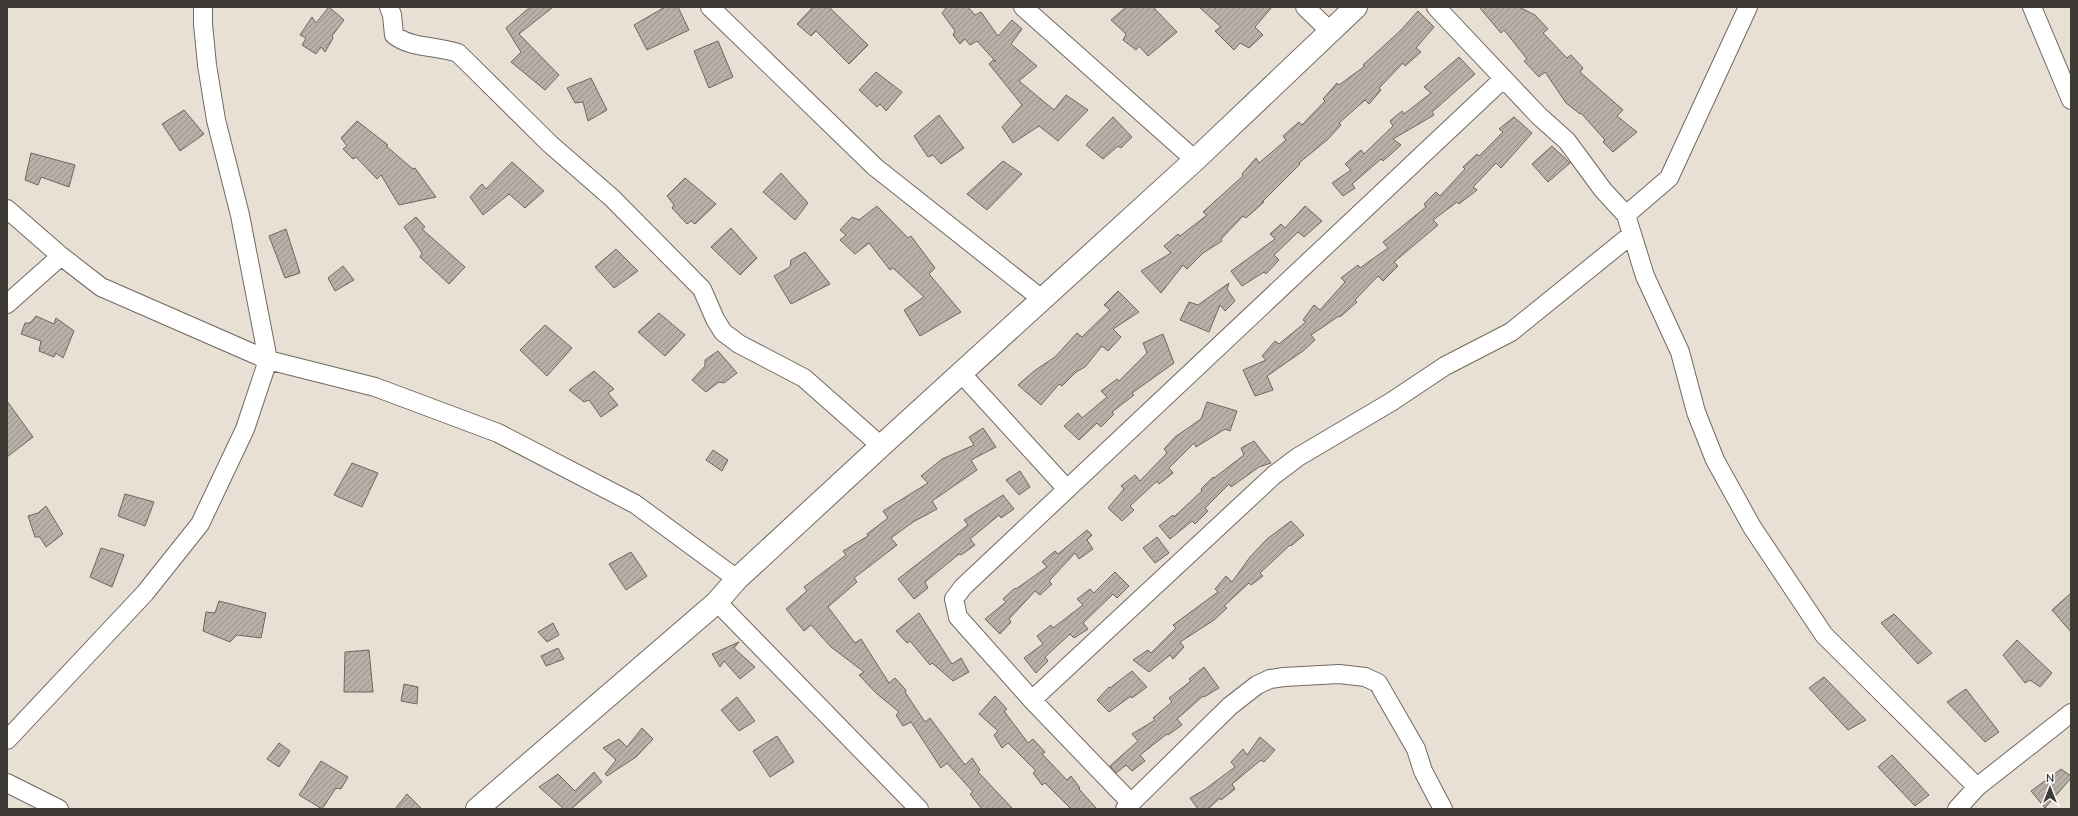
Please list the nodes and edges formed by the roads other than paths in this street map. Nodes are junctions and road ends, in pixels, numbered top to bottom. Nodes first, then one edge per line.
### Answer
1 (203, 7) edge
2 (389, 7) edge
3 (710, 7) edge
4 (1023, 7) edge
5 (1305, 7) edge
6 (1356, 7) edge
7 (1436, 7) edge
8 (1748, 7) edge
9 (2032, 7) edge
10 (1330, 31) junction
11 (1503, 79) junction
12 (2071, 100) edge
13 (1195, 160) junction
14 (7, 209) edge
15 (1626, 215) junction
16 (1631, 236) junction
17 (61, 256) junction
18 (1043, 300) junction
19 (7, 304) edge
20 (268, 360) junction
21 (961, 373) junction
22 (881, 446) junction
23 (1066, 488) junction
24 (737, 579) junction
25 (717, 602) junction
26 (1032, 700) junction
27 (2071, 715) edge
28 (7, 740) edge
29 (7, 783) edge
30 (1977, 787) junction
31 (1128, 806) edge
32 (59, 809) edge
33 (477, 809) edge
34 (919, 809) edge
35 (1443, 809) edge
36 (1957, 809) edge

1 - 20 street
2 - 22 street
3 - 18 street
4 - 13 street
5 - 10 street
6 - 10 street
7 - 11 street
8 - 15 street
9 - 12 street
10 - 13 street
11 - 15 street
11 - 23 street
13 - 18 street
14 - 17 street
15 - 16 street
16 - 26 street
16 - 30 street
17 - 19 street
17 - 20 street
18 - 21 street
20 - 24 street
20 - 28 street
21 - 22 street
21 - 23 street
22 - 24 street
23 - 26 street
24 - 25 street
25 - 33 street
25 - 34 street
26 - 31 street
27 - 30 street
29 - 32 street
30 - 36 street
31 - 35 street

